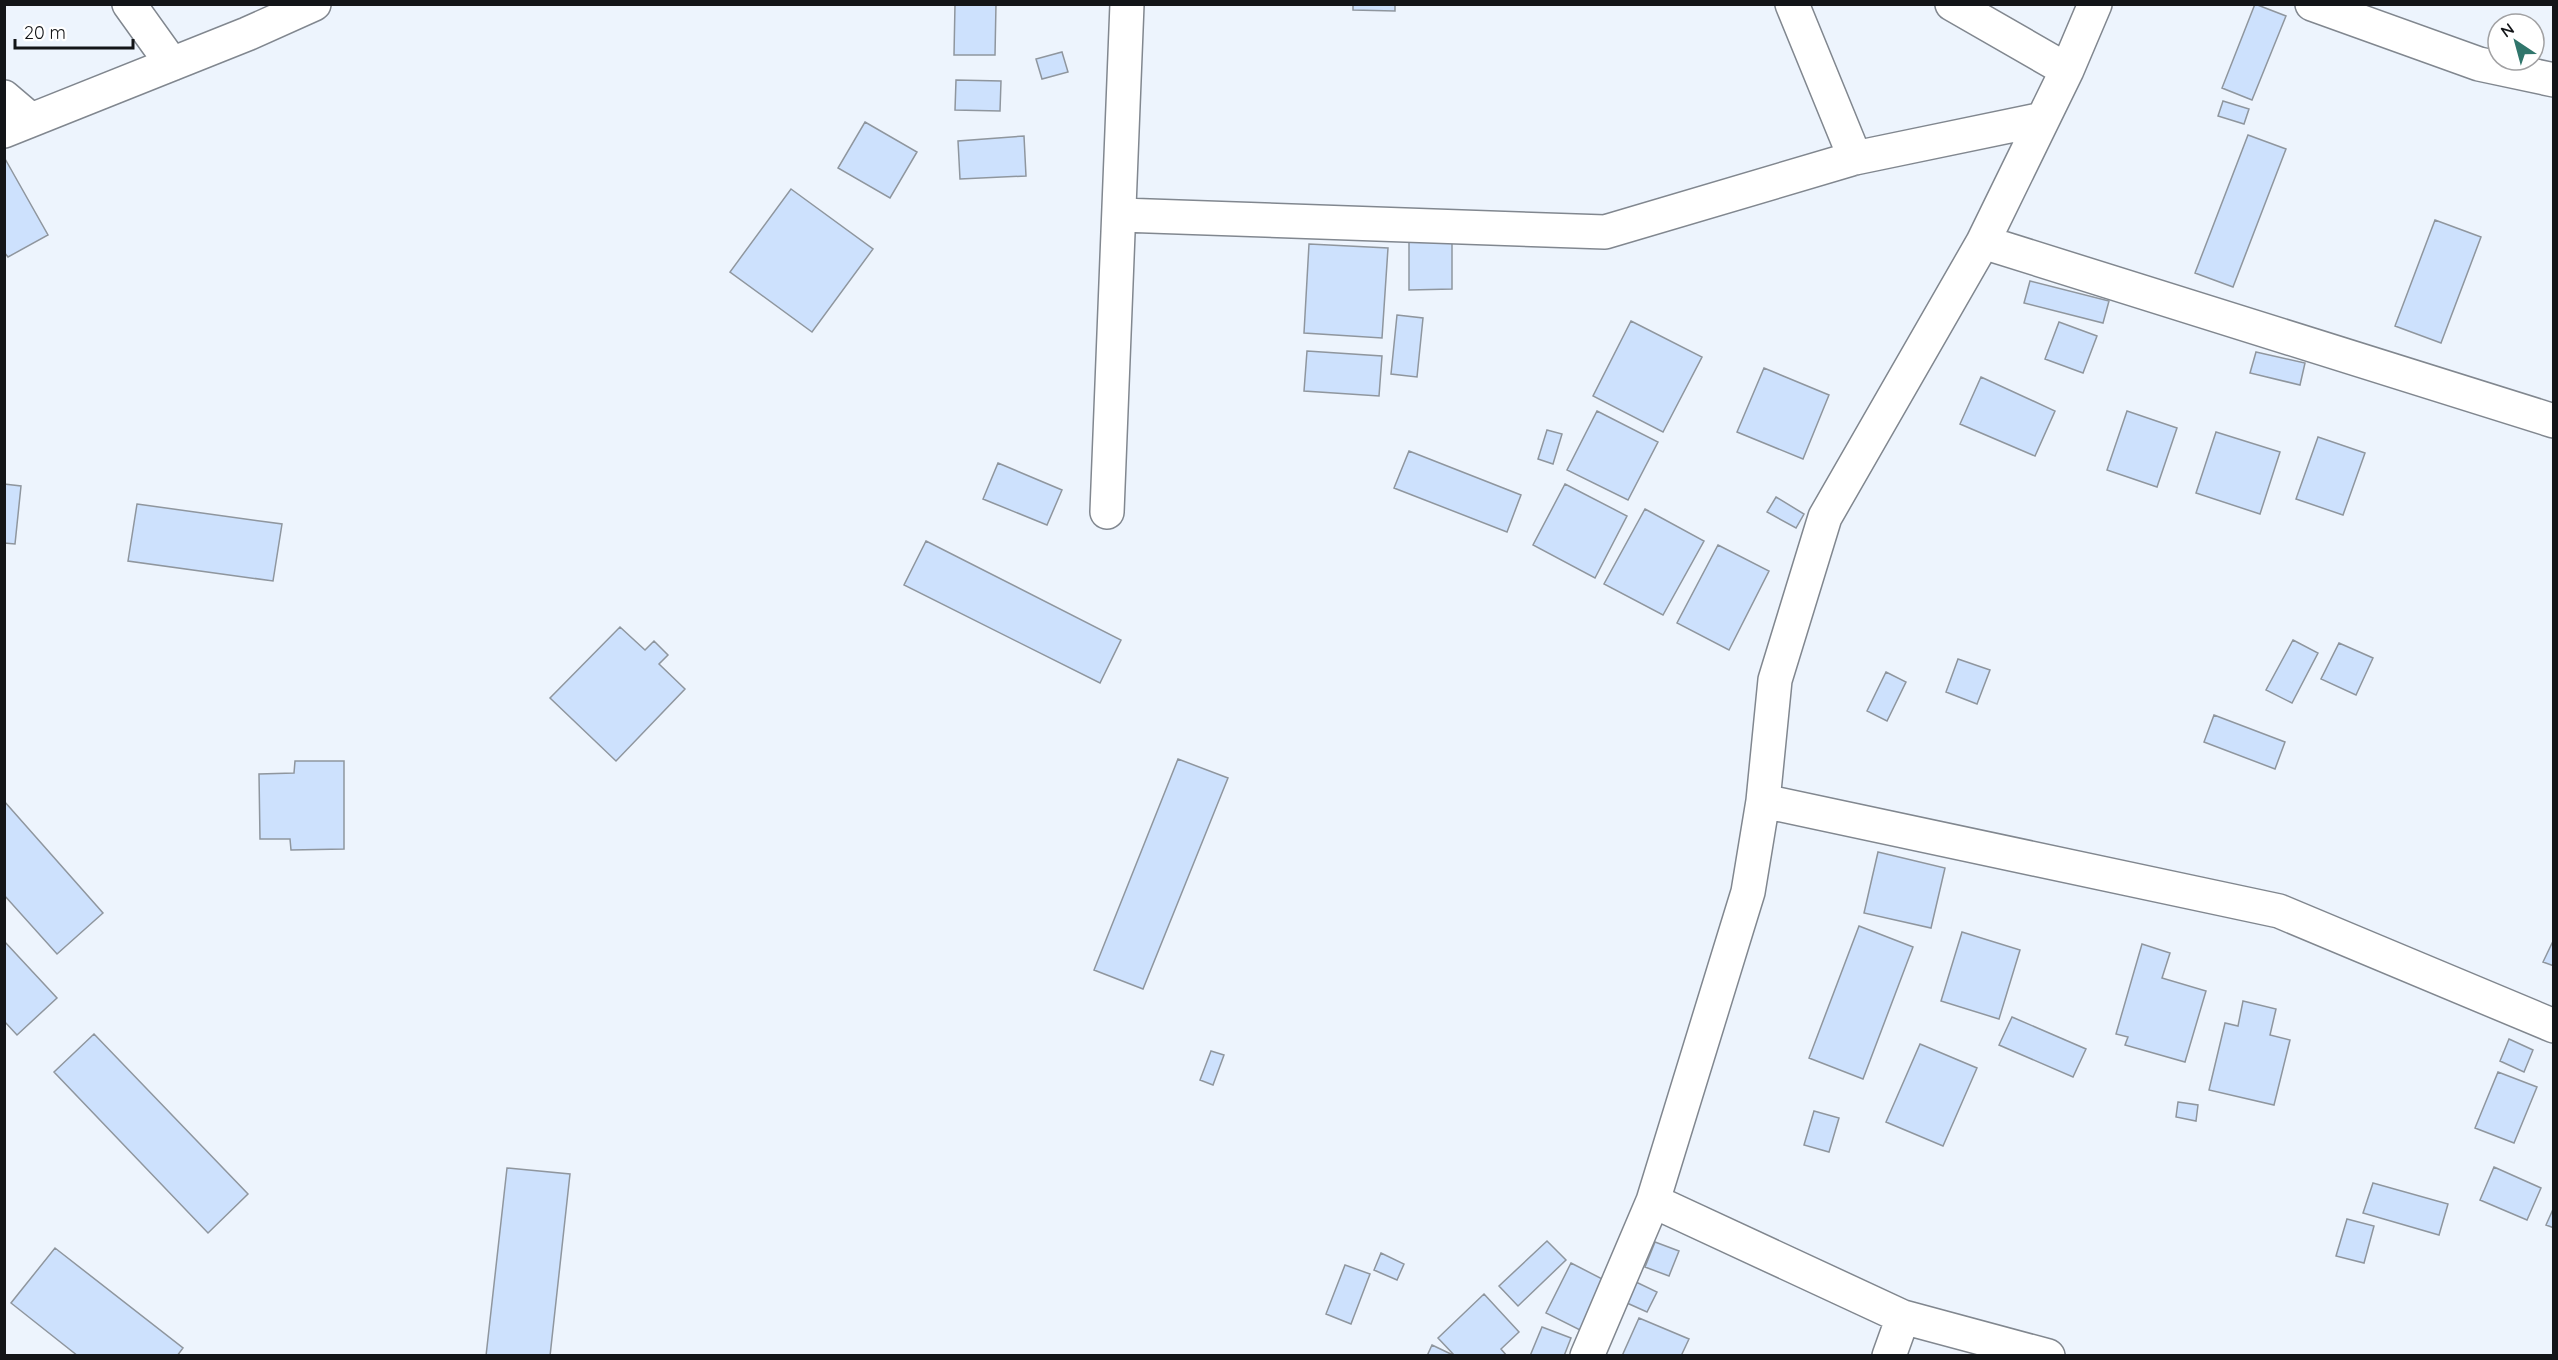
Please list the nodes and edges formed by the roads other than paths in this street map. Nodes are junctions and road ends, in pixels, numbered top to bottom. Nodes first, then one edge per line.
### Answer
1 (129, 4) edge
2 (314, 4) edge
3 (1127, 4) edge
4 (1792, 4) edge
5 (1952, 4) edge
6 (2095, 4) edge
7 (2312, 4) edge
8 (172, 64) junction
9 (2067, 70) junction
10 (2553, 80) edge
11 (4, 97) edge
12 (2043, 118) junction
13 (18, 125) edge
14 (1855, 158) junction
15 (1120, 215) junction
16 (1983, 242) junction
17 (2553, 421) edge
18 (1107, 512) dead end
19 (1763, 801) junction
20 (2553, 1026) edge
21 (1653, 1201) junction
22 (1904, 1317) junction
23 (1587, 1356) edge
24 (1889, 1356) edge
25 (2048, 1356) edge

1 - 8 street
2 - 8 street
3 - 15 street
4 - 14 street
5 - 9 street
6 - 9 street
7 - 10 street
8 - 13 street
9 - 12 street
11 - 13 street
12 - 14 street
12 - 16 street
14 - 15 street
15 - 18 street
16 - 17 street
16 - 19 street
19 - 20 street
19 - 21 street
21 - 22 street
21 - 23 street
22 - 24 street
22 - 25 street

